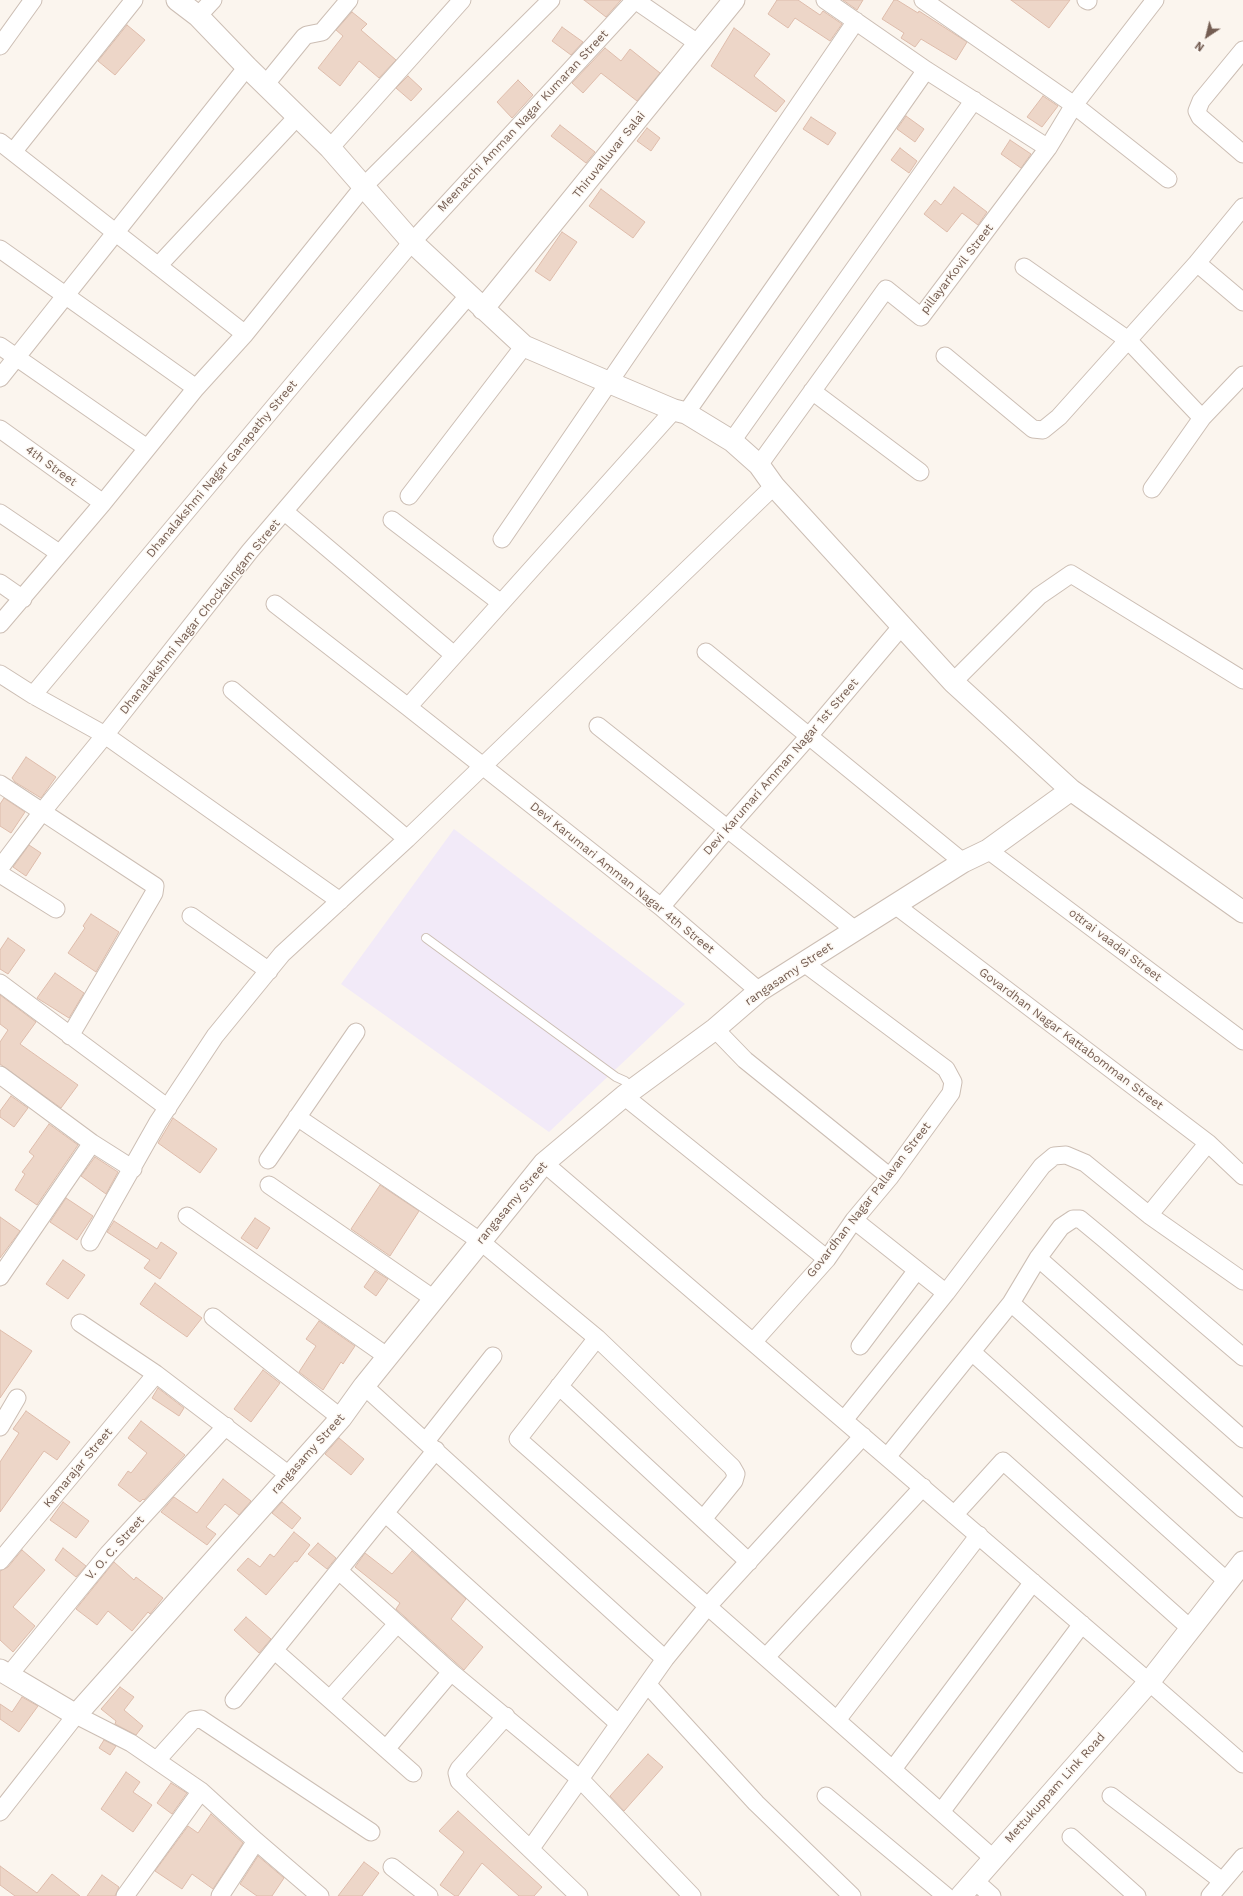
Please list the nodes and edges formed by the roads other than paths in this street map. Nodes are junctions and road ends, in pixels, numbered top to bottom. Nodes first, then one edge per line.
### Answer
1 (33, 0) edge
2 (134, 0) edge
3 (176, 0) edge
4 (213, 0) edge
5 (462, 0) edge
6 (551, 0) edge
7 (635, 0) edge
8 (825, 0) edge
9 (923, 0) edge
10 (1155, 0) edge
11 (730, 1) edge
12 (341, 3) edge
13 (198, 16) junction
14 (856, 21) junction
15 (699, 44) junction
16 (0, 46) edge
17 (1243, 50) edge
18 (247, 67) junction
19 (926, 70) junction
20 (266, 86) junction
21 (974, 100) junction
22 (1074, 105) junction
23 (298, 117) junction
24 (7, 147) edge
25 (330, 148) junction
26 (1048, 148) junction
27 (1243, 154) edge
28 (1168, 179) dead end
29 (364, 186) junction
30 (1243, 207) edge
31 (115, 233) junction
32 (412, 242) junction
33 (0, 249) edge
34 (1197, 263) junction
35 (158, 266) junction
36 (1024, 267) dead end
37 (66, 295) junction
38 (468, 296) junction
39 (1243, 302) edge
40 (483, 309) junction
41 (245, 334) junction
42 (1128, 340) junction
43 (0, 346) edge
44 (524, 346) junction
45 (946, 356) dead end
46 (16, 357) junction
47 (1243, 375) edge
48 (0, 378) edge
49 (608, 382) junction
50 (196, 388) junction
51 (812, 391) junction
52 (680, 411) junction
53 (1202, 418) junction
54 (0, 429) edge
55 (732, 441) junction
56 (147, 448) junction
57 (759, 465) junction
58 (920, 472) dead end
59 (774, 486) junction
60 (1152, 488) dead end
61 (409, 496) dead end
62 (103, 503) junction
63 (285, 512) junction
64 (0, 513) edge
65 (392, 520) dead end
66 (502, 539) dead end
67 (58, 553) junction
68 (0, 583) edge
69 (23, 599) junction
70 (501, 603) junction
71 (275, 604) dead end
72 (0, 624) edge
73 (901, 627) junction
74 (706, 652) dead end
75 (454, 655) junction
76 (0, 674) edge
77 (1243, 680) edge
78 (953, 682) junction
79 (232, 690) dead end
80 (33, 695) junction
81 (408, 707) junction
82 (598, 726) dead end
83 (105, 735) junction
84 (809, 736) junction
85 (483, 767) junction
86 (0, 784) edge
87 (1071, 790) junction
88 (42, 812) junction
89 (727, 829) junction
90 (407, 839) junction
91 (988, 850) junction
92 (963, 862) junction
93 (0, 868) edge
94 (0, 874) edge
95 (340, 901) junction
96 (895, 905) junction
97 (661, 907) junction
98 (56, 909) dead end
99 (1243, 912) edge
100 (191, 916) dead end
101 (855, 930) junction
102 (426, 938) dead end
103 (804, 963) junction
104 (269, 971) junction
105 (0, 983) edge
106 (760, 991) junction
107 (715, 1029) junction
108 (356, 1032) dead end
109 (70, 1036) junction
110 (1243, 1041) edge
111 (0, 1075) edge
112 (628, 1093) junction
113 (168, 1108) junction
114 (297, 1117) junction
115 (92, 1143) junction
116 (1208, 1143) junction
117 (268, 1160) dead end
118 (544, 1163) junction
119 (133, 1169) junction
120 (1243, 1176) edge
121 (890, 1177) junction
122 (268, 1185) dead end
123 (1150, 1215) junction
124 (187, 1216) dead end
125 (854, 1220) junction
126 (480, 1241) junction
127 (90, 1242) dead end
128 (1038, 1258) junction
129 (827, 1259) junction
130 (916, 1270) junction
131 (0, 1277) edge
132 (1243, 1281) edge
133 (946, 1293) junction
134 (434, 1299) junction
135 (1011, 1303) junction
136 (213, 1317) dead end
137 (80, 1323) dead end
138 (597, 1338) junction
139 (753, 1342) junction
140 (860, 1346) dead end
141 (972, 1352) junction
142 (493, 1356) dead end
143 (388, 1357) junction
144 (1243, 1358) edge
145 (156, 1374) junction
146 (364, 1386) junction
147 (559, 1386) junction
148 (17, 1398) dead end
149 (341, 1418) junction
150 (844, 1420) junction
151 (226, 1426) junction
152 (0, 1427) edge
153 (863, 1436) junction
154 (1243, 1439) edge
155 (431, 1446) junction
156 (887, 1457) junction
157 (289, 1474) junction
158 (923, 1487) junction
159 (1243, 1510) edge
160 (386, 1514) junction
161 (954, 1514) junction
162 (703, 1519) junction
163 (979, 1536) junction
164 (0, 1561) edge
165 (749, 1562) junction
166 (1243, 1562) edge
167 (339, 1571) junction
168 (1033, 1582) junction
169 (1228, 1582) junction
170 (708, 1606) junction
171 (397, 1624) junction
172 (1082, 1624) junction
173 (1191, 1629) junction
174 (275, 1651) junction
175 (766, 1657) junction
176 (665, 1659) junction
177 (5, 1672) edge
178 (451, 1672) junction
179 (1149, 1682) junction
180 (647, 1684) junction
181 (330, 1699) junction
182 (234, 1700) dead end
183 (76, 1715) junction
184 (506, 1716) junction
185 (837, 1720) junction
186 (619, 1724) junction
187 (386, 1749) junction
188 (158, 1760) junction
189 (1243, 1764) edge
190 (893, 1769) junction
191 (413, 1773) dead end
192 (580, 1779) junction
193 (201, 1791) junction
194 (826, 1796) dead end
195 (1111, 1796) dead end
196 (0, 1812) edge
197 (941, 1812) junction
198 (370, 1832) dead end
199 (1071, 1837) dead end
200 (256, 1841) junction
201 (531, 1848) junction
202 (1243, 1857) edge
203 (993, 1858) junction
204 (392, 1867) dead end
205 (974, 1880) junction
206 (1222, 1881) junction
207 (125, 1896) edge
208 (220, 1896) edge
209 (320, 1896) edge
210 (429, 1896) edge
211 (580, 1896) edge
212 (692, 1896) edge
213 (852, 1896) edge
214 (946, 1896) edge
215 (961, 1896) edge
216 (992, 1896) edge
217 (1137, 1896) edge
218 (1210, 1896) edge

1 - 16 street
2 - 24 street
3 - 13 street
4 - 13 street
5 - 25 street
6 - 29 street
7 - 15 street
7 - 32 street, Meenatchi Amman Nagar Kumaran Street
8 - 14 street
9 - 22 street
10 - 22 street, pillayarKovil Street
11 - 15 street, Thiruvalluvar Salai
12 - 20 street
13 - 18 street
14 - 19 street
14 - 49 street
15 - 40 street, Thiruvalluvar Salai
17 - 27 street
18 - 20 street
18 - 31 street
19 - 21 street
19 - 52 street
20 - 23 street
21 - 26 street
21 - 55 street
22 - 26 street, pillayarKovil Street
22 - 28 street
23 - 25 street
23 - 35 street
24 - 31 street
25 - 29 street
26 - 51 street, pillayarKovil Street
29 - 32 street
29 - 41 street
30 - 34 street
31 - 35 street
31 - 37 street
32 - 38 street
32 - 80 street, Dhanalakshmi Nagar Ganapathy Street
33 - 37 street
34 - 39 street
34 - 42 street
35 - 41 street
36 - 42 street
37 - 46 street
37 - 50 street
38 - 40 street
38 - 63 street, Dhanalakshmi Nagar Chockalingam Street
40 - 44 street
41 - 50 street
42 - 45 street
42 - 53 street
43 - 46 street
44 - 49 street
44 - 61 street
46 - 48 street
46 - 56 street
47 - 53 street
49 - 52 street
49 - 66 street
50 - 56 street
51 - 57 street, pillayarKovil Street
51 - 58 street
52 - 55 street
52 - 70 street
53 - 60 street
54 - 62 street, 4th Street
55 - 57 street
56 - 62 street
57 - 59 street
59 - 73 street
59 - 85 street
62 - 67 street
63 - 75 street
63 - 83 street, Dhanalakshmi Nagar Chockalingam Street
64 - 67 street
65 - 70 street
67 - 69 street
68 - 69 street
69 - 72 street
70 - 75 street
71 - 81 street, Devi Karumari Amman Nagar 4th Street
73 - 78 street
73 - 84 street, Devi Karumari Amman Nagar 1st Street
74 - 84 street
75 - 81 street
76 - 80 street
77 - 78 street
78 - 87 street
79 - 90 street
80 - 83 street
81 - 85 street, Devi Karumari Amman Nagar 4th Street
82 - 89 street
83 - 88 street, Dhanalakshmi Nagar Chockalingam Street
83 - 95 street
84 - 89 street, Devi Karumari Amman Nagar 1st Street
84 - 92 street
85 - 90 street
85 - 97 street, Devi Karumari Amman Nagar 4th Street
86 - 88 street
87 - 91 street, rangasamy Street
87 - 99 street
88 - 93 street, Dhanalakshmi Nagar Chockalingam Street
88 - 109 street
89 - 97 street, Devi Karumari Amman Nagar 1st Street
89 - 101 street
90 - 95 street
91 - 92 street, rangasamy Street
91 - 110 street, ottrai vaadai Street
92 - 96 street, rangasamy Street
94 - 98 street
95 - 104 street
96 - 101 street, rangasamy Street
96 - 116 street, Govardhan Nagar Kattabomman Street
97 - 106 street, Devi Karumari Amman Nagar 4th Street
100 - 104 street
101 - 103 street, rangasamy Street
102 - 112 lane
103 - 106 street, rangasamy Street
103 - 121 street, Govardhan Nagar Pallavan Street
104 - 113 street
105 - 109 street
106 - 107 street, rangasamy Street
107 - 112 street, rangasamy Street
107 - 121 street
108 - 114 street
109 - 113 street
111 - 115 street
112 - 118 street, rangasamy Street
112 - 129 street
113 - 119 street
114 - 117 street
114 - 126 street
115 - 119 street
115 - 131 street
116 - 120 street, Govardhan Nagar Kattabomman Street
116 - 123 street
118 - 126 street, rangasamy Street
118 - 139 street
119 - 127 street
121 - 125 street, Govardhan Nagar Pallavan Street
122 - 134 street
123 - 132 street
123 - 133 street
124 - 143 street
125 - 129 street, Govardhan Nagar Pallavan Street
125 - 130 street
126 - 134 street, rangasamy Street
126 - 138 street
128 - 135 street
128 - 144 street
128 - 154 street
129 - 139 street, Govardhan Nagar Pallavan Street
130 - 133 street
130 - 140 street
133 - 150 street
134 - 143 street, rangasamy Street
135 - 141 street
135 - 159 street
136 - 149 street
137 - 145 street
138 - 147 street
138 - 162 street
139 - 150 street
141 - 156 street
141 - 169 street
142 - 155 street
143 - 146 street, rangasamy Street
145 - 151 street
145 - 164 street, Kamarajar Street
146 - 149 street, rangasamy Street
146 - 155 street
147 - 162 street
147 - 170 street
148 - 152 street
149 - 157 street, rangasamy Street
150 - 153 street
151 - 157 street
151 - 177 street, V. O. C. Street
153 - 156 street
153 - 165 street
155 - 160 street
155 - 176 street
156 - 158 street
157 - 183 street, rangasamy Street
158 - 161 street
158 - 175 street
160 - 167 street
160 - 186 street
161 - 163 street
161 - 173 street
162 - 165 street
163 - 168 street
163 - 185 street
165 - 170 street
166 - 169 street, Mettukuppam Link Road
167 - 171 street
167 - 174 street
168 - 172 street
168 - 190 street
169 - 173 street, Mettukuppam Link Road
170 - 175 street
170 - 176 street
171 - 178 street
171 - 181 street
172 - 179 street
172 - 197 street
173 - 179 street, Mettukuppam Link Road
174 - 181 street
174 - 182 street
175 - 185 street
176 - 180 street
177 - 183 street
178 - 184 street
178 - 187 street
179 - 189 street
179 - 203 street, Mettukuppam Link Road
180 - 186 street
180 - 213 street
181 - 187 street
183 - 188 street
183 - 196 street
184 - 192 street
184 - 201 street
185 - 190 street
186 - 192 street
187 - 191 street
188 - 193 street
188 - 198 street
190 - 197 street
192 - 201 street
192 - 212 street
193 - 200 street
193 - 207 street
194 - 214 street
195 - 206 street
197 - 203 street
199 - 217 street
200 - 208 street
200 - 209 street
201 - 211 street
202 - 206 street
203 - 205 street, Mettukuppam Link Road
204 - 210 street
205 - 215 street, Mettukuppam Link Road
205 - 216 street
206 - 218 street

